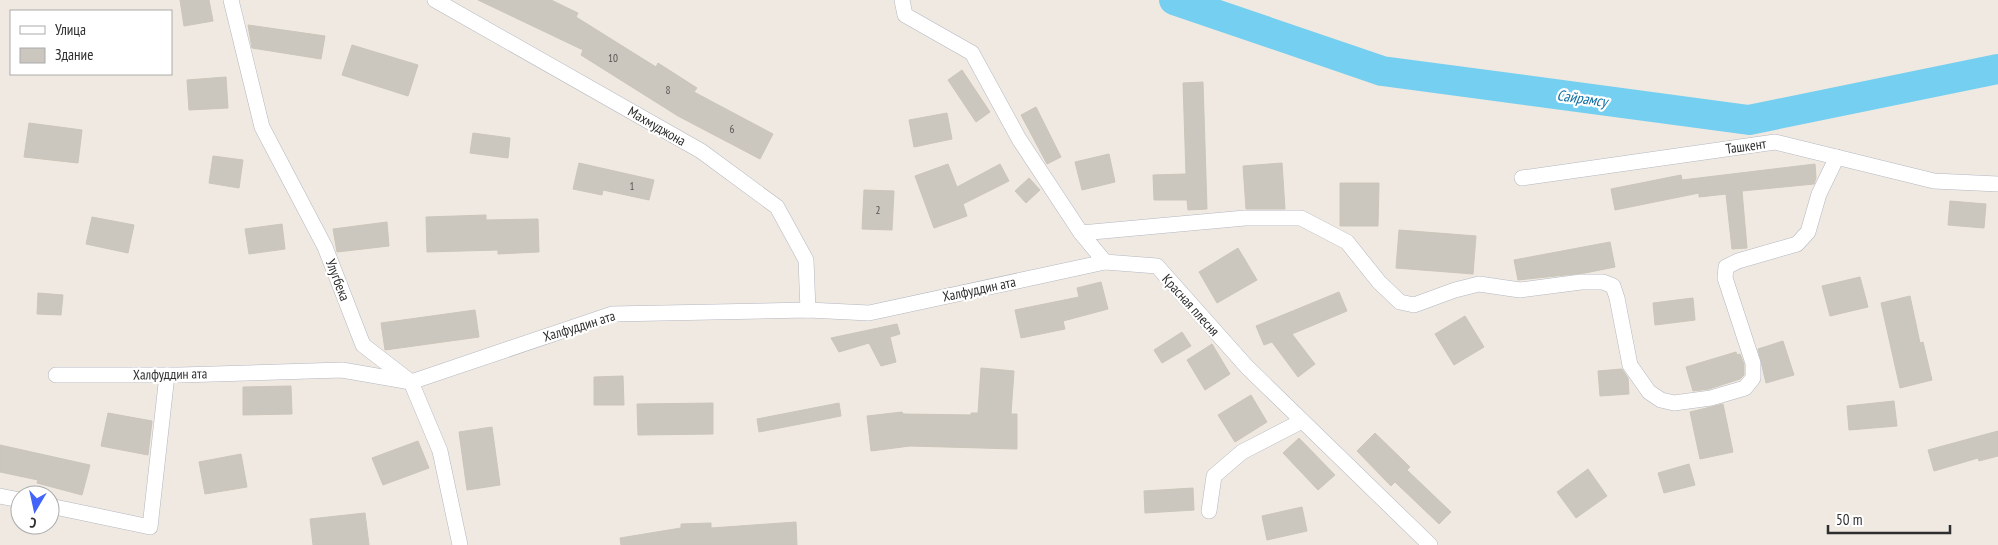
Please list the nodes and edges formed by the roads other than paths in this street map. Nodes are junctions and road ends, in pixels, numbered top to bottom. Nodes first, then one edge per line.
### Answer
1 (232, 0) edge
2 (435, 0) edge
3 (903, 7) edge
4 (1837, 157) junction
5 (1522, 178) dead end
6 (1998, 184) edge
7 (1081, 233) junction
8 (1105, 262) junction
9 (808, 310) junction
10 (56, 375) dead end
11 (167, 375) junction
12 (411, 382) junction
13 (1302, 421) junction
14 (60, 508) edge
15 (1209, 511) dead end
16 (460, 545) edge
17 (1430, 545) edge

1 - 12 street, Улугбека
2 - 9 street, Махмуджона
3 - 7 street
4 - 5 street, Ташкент
4 - 6 street, Ташкент
4 - 7 street
7 - 8 street
8 - 9 street, Халфуддин ата
8 - 13 street, Красная плесня
9 - 12 street, Халфуддин ата
10 - 11 street, Халфуддин ата
11 - 12 street, Халфуддин ата
11 - 14 street
12 - 16 street
13 - 15 street
13 - 17 street, Красная плесня

